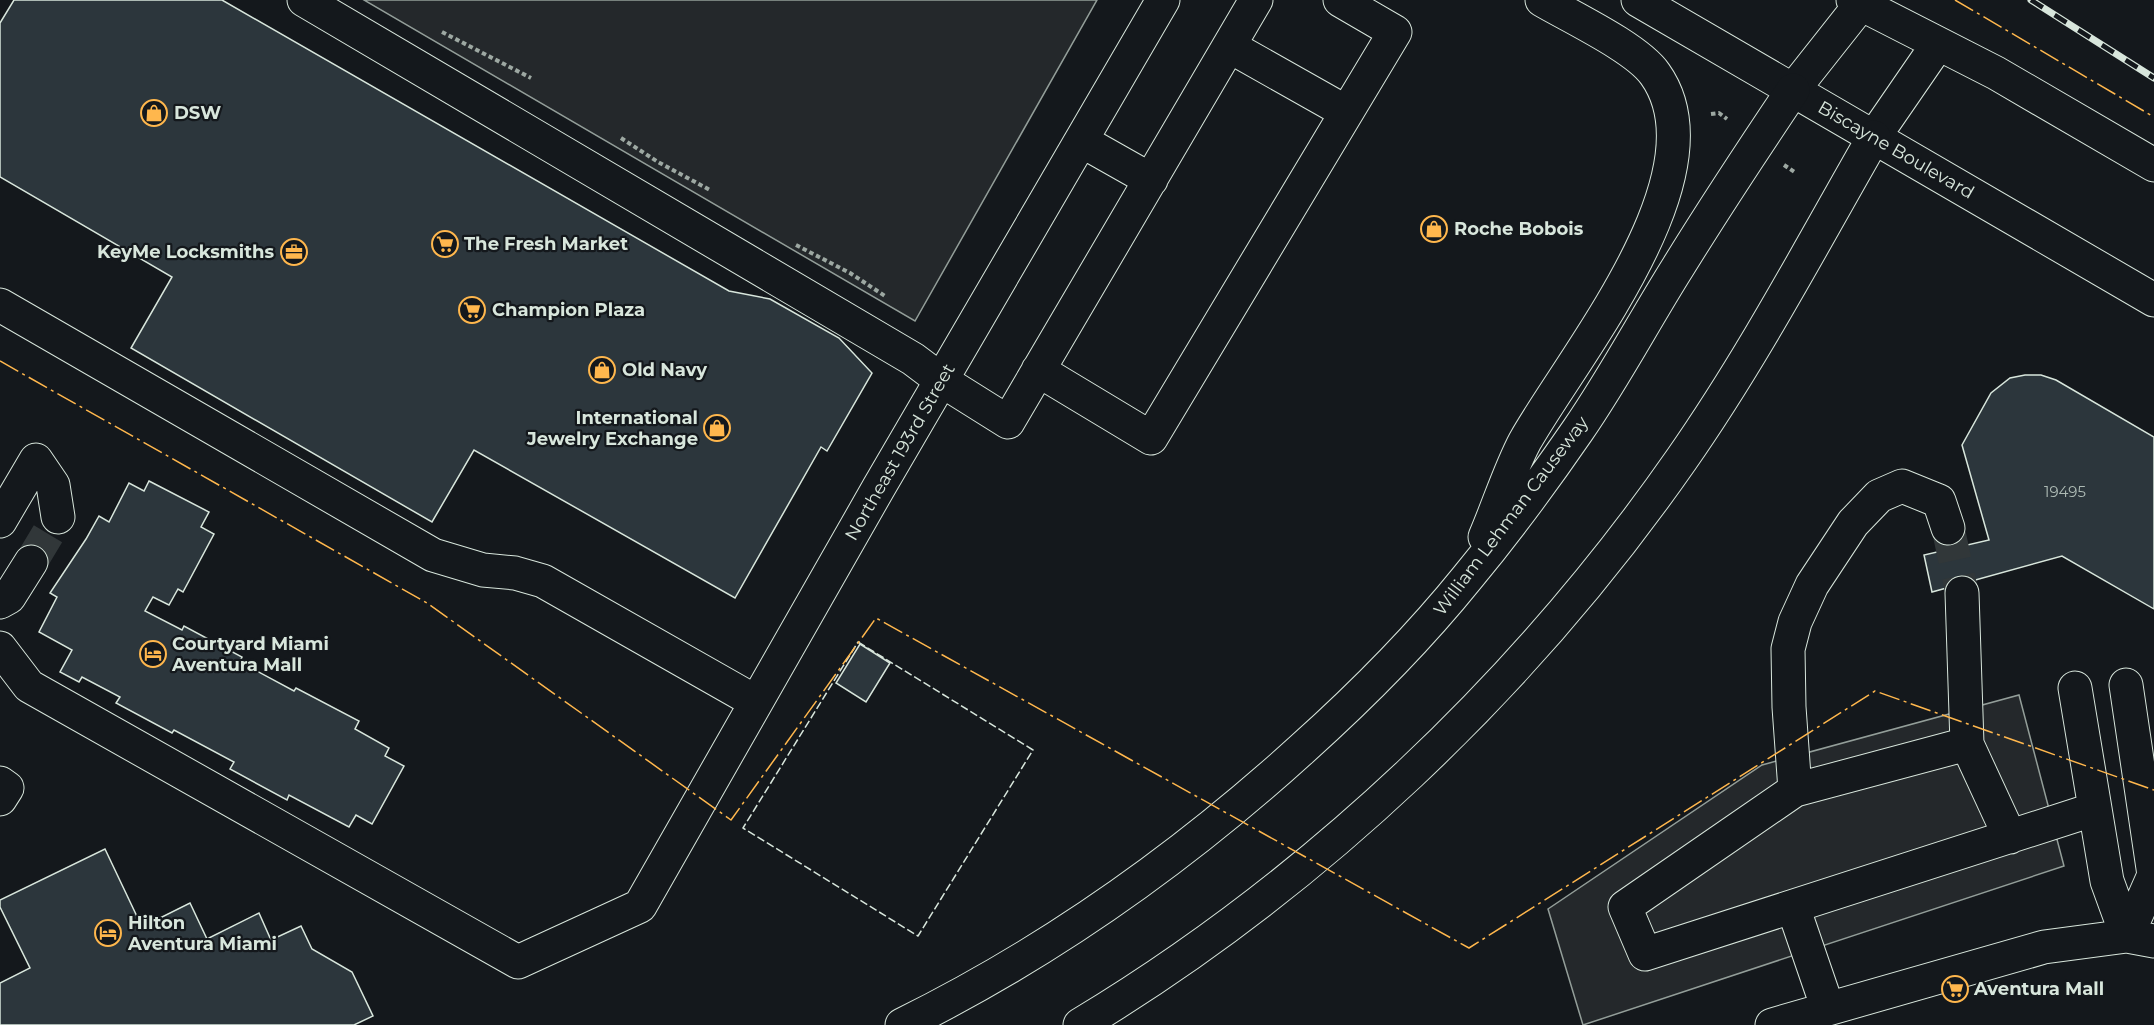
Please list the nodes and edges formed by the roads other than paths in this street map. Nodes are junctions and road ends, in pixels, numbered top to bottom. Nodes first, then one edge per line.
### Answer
1 (304, 0) edge
2 (1163, 0) edge
3 (1256, 0) edge
4 (1340, 0) edge
5 (1542, 0) edge
6 (1638, 0) edge
7 (1857, 2) edge
8 (1938, 44) junction
9 (1229, 46) junction
10 (1793, 90) junction
11 (1346, 112) junction
12 (1874, 137) junction
13 (1082, 141) junction
14 (2154, 165) edge
15 (1151, 180) junction
16 (2154, 300) edge
17 (0, 305) edge
18 (1038, 370) junction
19 (941, 380) junction
20 (58, 517) tunnel mouth
21 (0, 520) edge
22 (1948, 528) tunnel mouth
23 (31, 562) tunnel mouth
24 (1467, 579) junction
25 (1962, 593) tunnel mouth
26 (0, 603) edge
27 (0, 648) edge
28 (2126, 685) dead end
29 (2075, 688) dead end
30 (756, 702) junction
31 (1967, 744) junction
32 (0, 783) edge
33 (1795, 790) junction
34 (0, 799) edge
35 (2096, 809) junction
36 (2010, 837) junction
37 (1793, 907) junction
38 (2145, 933) edge
39 (1838, 1013) edge
40 (902, 1025) edge
41 (1080, 1025) edge
42 (1772, 1025) edge

1 - 19 main road
2 - 13 main road, Northeast 193rd Street
3 - 9 main road
4 - 11 main road
5 - 24 main road
6 - 10 main road, Biscayne Boulevard
7 - 8 main road
7 - 10 main road, William Lehman Causeway
8 - 12 main road
8 - 14 main road
9 - 11 main road
9 - 15 main road
10 - 12 main road, Biscayne Boulevard
10 - 24 main road, William Lehman Causeway
11 - 18 main road
12 - 16 main road, Biscayne Boulevard
12 - 41 main road
13 - 15 main road
13 - 19 main road, Northeast 193rd Street
15 - 18 main road
17 - 30 main road
18 - 19 main road
19 - 30 main road, Northeast 193rd Street
20 - 21 main road
22 - 33 main road
23 - 26 main road
24 - 40 main road, William Lehman Causeway
25 - 31 main road
27 - 30 main road, Northeast 193rd Street
28 - 38 main road
29 - 35 main road
31 - 33 main road
31 - 36 main road
32 - 34 main road
33 - 37 main road
35 - 36 main road
35 - 38 main road
36 - 37 main road
37 - 39 main road
38 - 39 main road
39 - 42 main road

